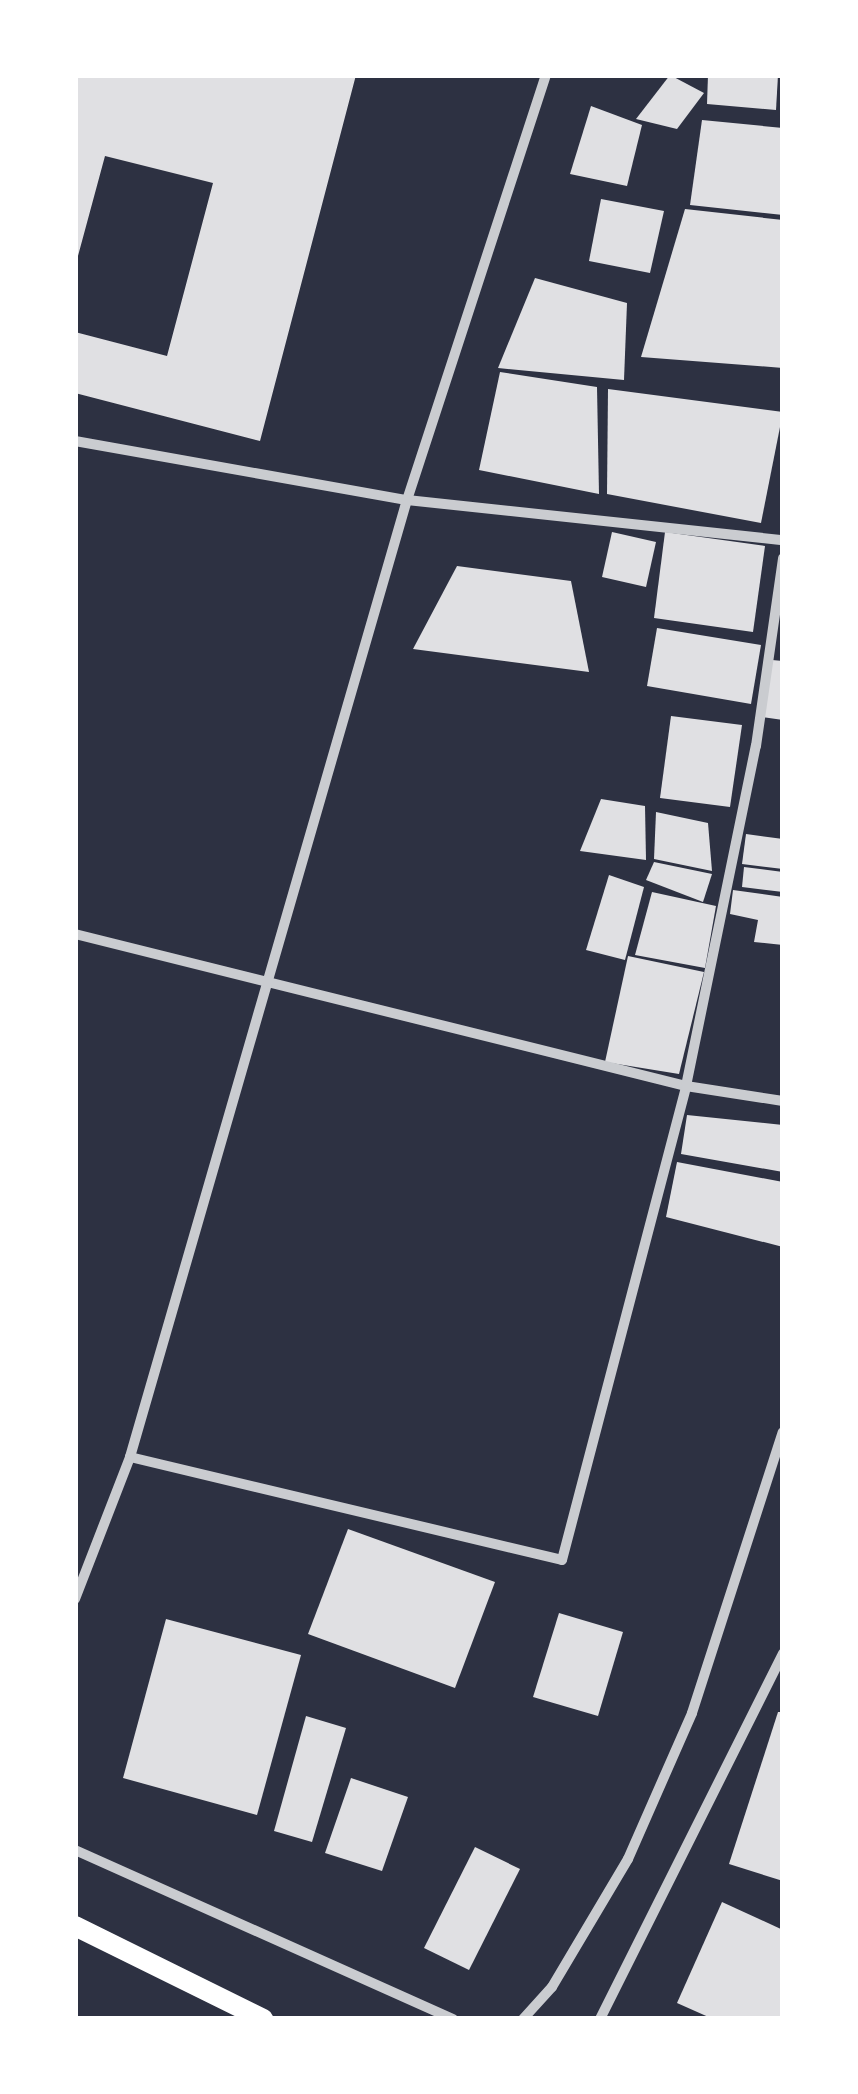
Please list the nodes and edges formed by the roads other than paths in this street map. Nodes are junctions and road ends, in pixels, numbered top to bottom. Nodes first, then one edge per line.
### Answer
1 (546, 75) edge
2 (75, 442) edge
3 (407, 500) junction
4 (783, 540) edge
5 (783, 558) edge
6 (75, 934) edge
7 (264, 981) junction
8 (686, 1086) junction
9 (783, 1101) edge
10 (783, 1432) edge
11 (130, 1457) junction
12 (75, 1599) edge
13 (783, 1653) edge
14 (75, 1850) edge
15 (75, 1926) edge
16 (238, 2013) edge
17 (263, 2019) edge
18 (453, 2019) edge
19 (523, 2019) edge
20 (600, 2019) edge

1 - 3 street
2 - 3 street
3 - 4 street
3 - 7 street
5 - 8 street
6 - 7 street
7 - 8 street
7 - 11 street
8 - 9 street
8 - 11 street
10 - 19 street
11 - 12 street
13 - 20 street
14 - 18 street
15 - 16 main road
16 - 17 main road

